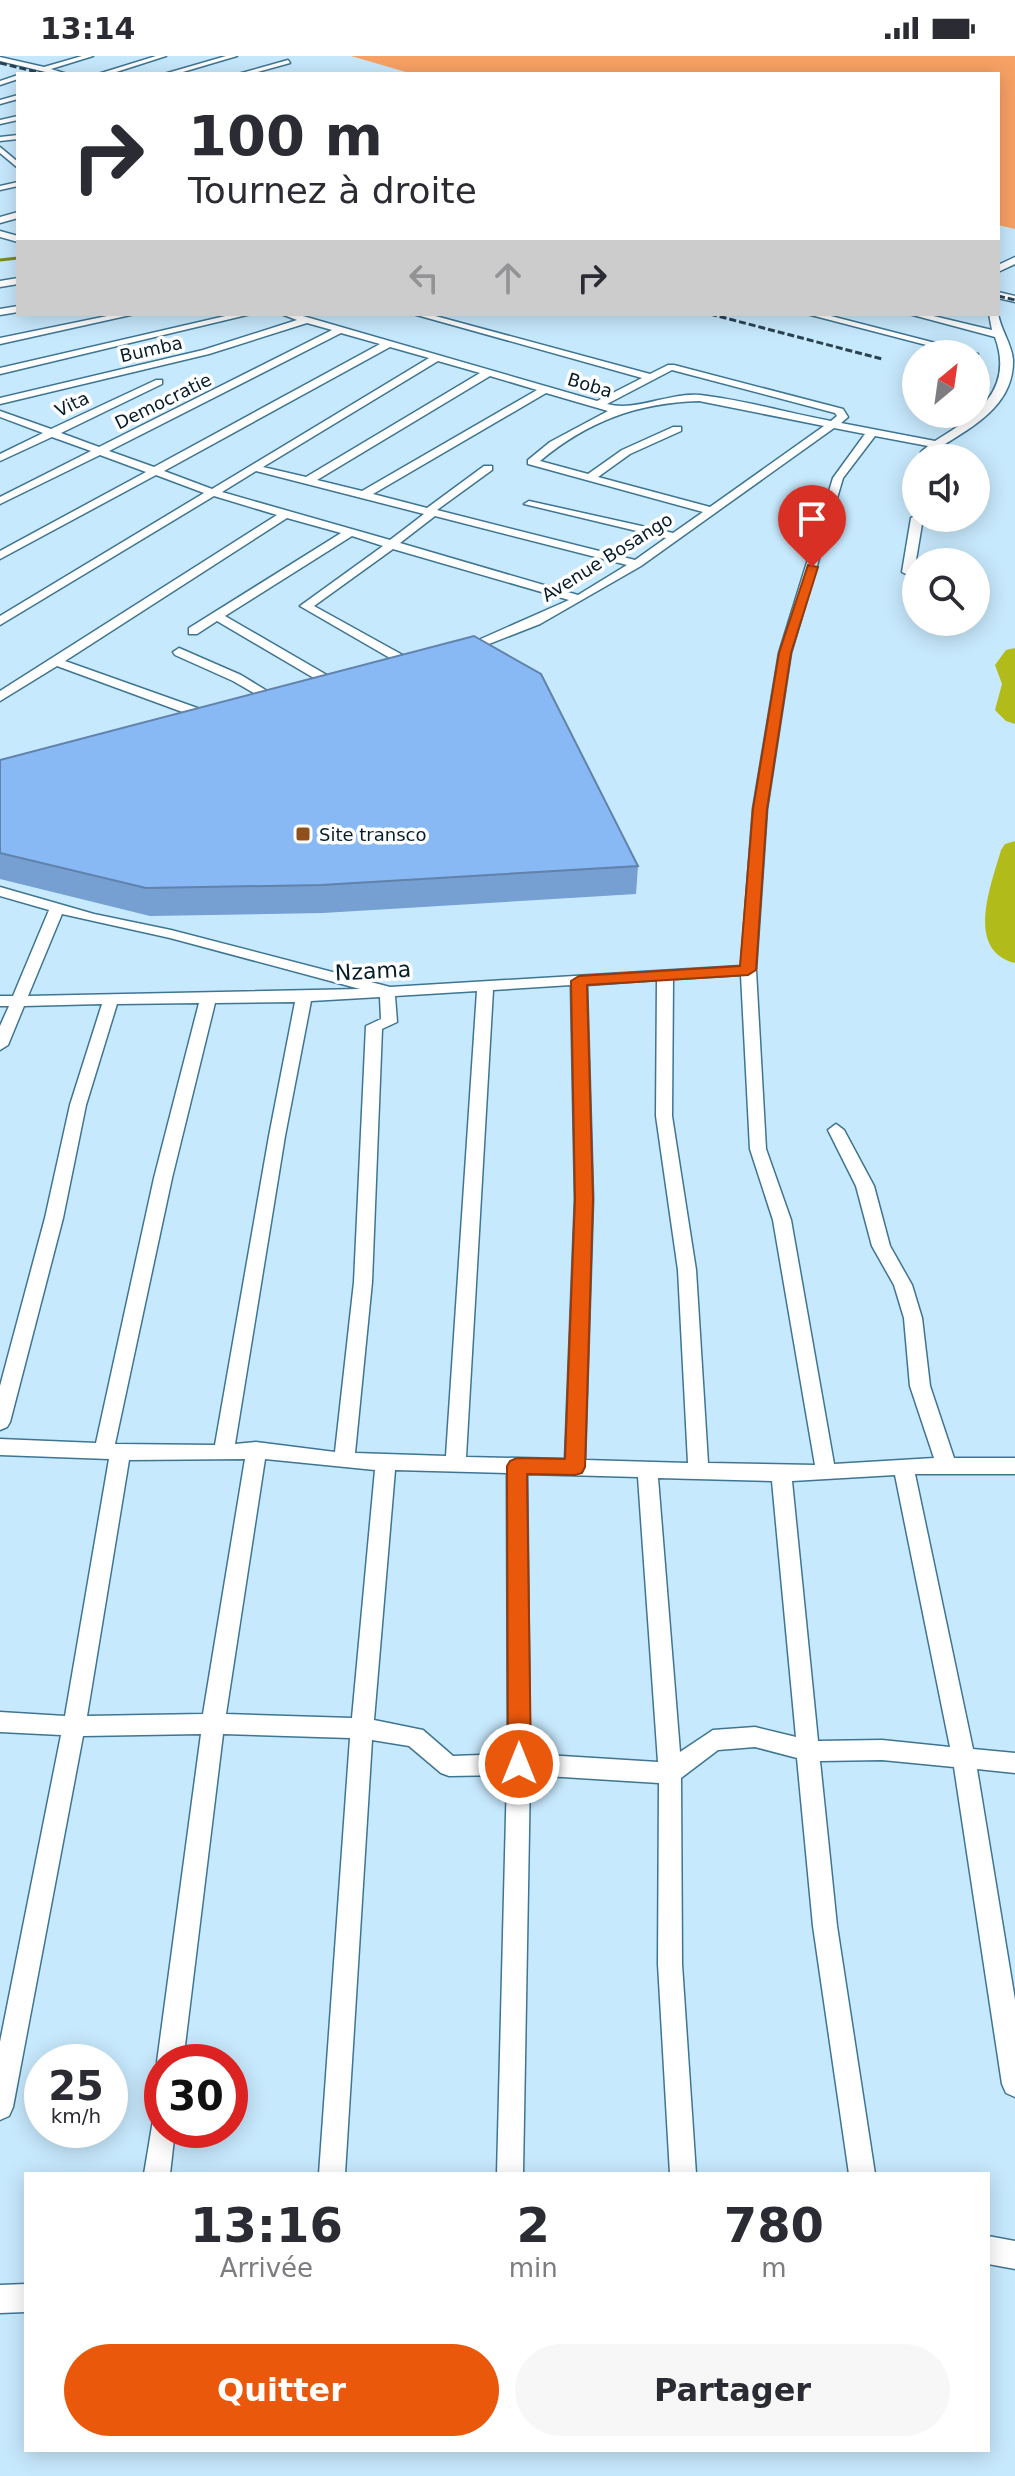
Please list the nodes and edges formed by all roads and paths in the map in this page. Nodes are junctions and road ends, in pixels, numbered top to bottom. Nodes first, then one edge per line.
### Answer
1 (18, 56) edge
2 (90, 56) edge
3 (139, 56) edge
4 (163, 56) edge
5 (234, 56) edge
6 (2, 59) edge
7 (151, 59) junction
8 (288, 62) dead end
9 (25, 65) junction
10 (43, 69) junction
11 (187, 69) junction
12 (9, 70) dead end
13 (35, 72) edge
14 (55, 72) edge
15 (109, 72) edge
16 (176, 72) edge
17 (250, 72) edge
18 (120, 316) edge
19 (237, 316) edge
20 (293, 316) edge
21 (425, 316) edge
22 (820, 316) edge
23 (922, 316) edge
24 (994, 316) edge
25 (307, 320) junction
26 (340, 330) junction
27 (996, 334) junction
28 (915, 340) edge
29 (0, 341) edge
30 (388, 344) junction
31 (436, 358) junction
32 (990, 358) edge
33 (990, 365) edge
34 (0, 371) edge
35 (488, 373) junction
36 (649, 377) junction
37 (159, 382) dead end
38 (545, 389) junction
39 (0, 401) edge
40 (599, 404) junction
41 (990, 408) edge
42 (617, 410) junction
43 (0, 414) edge
44 (839, 423) junction
45 (961, 428) edge
46 (677, 429) dead end
47 (873, 431) junction
48 (50, 433) junction
49 (932, 444) edge
50 (938, 444) edge
51 (96, 452) junction
52 (0, 458) edge
53 (252, 467) junction
54 (488, 468) dead end
55 (151, 472) junction
56 (588, 479) junction
57 (309, 480) junction
58 (211, 492) junction
59 (365, 494) junction
60 (0, 501) edge
61 (529, 504) dead end
62 (712, 511) junction
63 (430, 512) junction
64 (284, 515) junction
65 (348, 534) junction
66 (675, 537) junction
67 (390, 546) junction
68 (0, 556) edge
69 (637, 564) junction
70 (579, 599) junction
71 (217, 616) junction
72 (0, 621) edge
73 (193, 631) dead end
74 (179, 652) dead end
75 (452, 653) edge
76 (57, 662) junction
77 (389, 674) edge
78 (325, 692) edge
79 (0, 697) edge
80 (296, 700) edge
81 (189, 727) edge
82 (0, 891) edge
83 (57, 908) junction
84 (748, 970) junction
85 (665, 976) junction
86 (579, 981) junction
87 (485, 988) junction
88 (387, 991) junction
89 (304, 997) junction
90 (208, 999) junction
91 (111, 1000) junction
92 (8, 1001) edge
93 (0, 1045) edge
94 (836, 1130) dead end
95 (0, 1422) edge
96 (0, 1447) edge
97 (256, 1450) junction
98 (112, 1451) junction
99 (224, 1453) junction
100 (344, 1461) junction
101 (386, 1462) junction
102 (456, 1462) junction
103 (517, 1466) junction
104 (903, 1466) junction
105 (1015, 1466) edge
106 (575, 1467) junction
107 (947, 1467) junction
108 (647, 1469) junction
109 (698, 1470) junction
110 (781, 1473) junction
111 (826, 1473) junction
112 (0, 1722) edge
113 (213, 1724) junction
114 (74, 1726) junction
115 (362, 1728) junction
116 (809, 1751) junction
117 (962, 1757) junction
118 (1015, 1763) edge
119 (519, 1764) junction
120 (670, 1773) junction
121 (172, 2044) edge
122 (1015, 2084) edge
123 (0, 2107) edge
124 (160, 2148) edge
125 (157, 2172) edge
126 (332, 2172) edge
127 (510, 2172) edge
128 (683, 2172) edge
129 (862, 2172) edge
130 (990, 2250) edge
131 (1015, 2255) edge
132 (24, 2298) edge
133 (0, 2299) edge

1 - 6 street
2 - 10 street
3 - 7 street
4 - 7 street
5 - 11 street
6 - 9 street
7 - 11 street
7 - 15 street
8 - 17 street
9 - 10 street
9 - 12 street
10 - 13 street
10 - 14 street
11 - 16 street
18 - 29 street
19 - 34 street
20 - 25 street, Boba
21 - 36 street
22 - 28 street
23 - 27 street
24 - 27 street
25 - 26 street, Boba
25 - 39 street, Bumba
26 - 30 street, Boba
26 - 51 street, Democratie
27 - 32 street
30 - 31 street, Boba
30 - 55 street
31 - 35 street, Boba
31 - 53 street
33 - 41 street
35 - 38 street, Boba
35 - 57 street
36 - 40 street
36 - 44 street
37 - 48 street, Vita
38 - 40 street, Boba
38 - 59 street
40 - 42 street, Boba
42 - 44 street, Boba
42 - 56 street
43 - 48 street
44 - 47 street, Boba
44 - 62 street, Avenue Bosango
45 - 50 street
46 - 56 street
47 - 49 street, Boba
47 - 84 street
48 - 51 street
48 - 52 street, Vita
51 - 55 street
51 - 60 street, Democratie
53 - 57 street
53 - 58 street
54 - 63 street
55 - 58 street
55 - 68 street
56 - 62 street
57 - 59 street
58 - 64 street
58 - 72 street
59 - 63 street
61 - 66 street
62 - 66 street, Avenue Bosango
63 - 67 street
63 - 69 street
64 - 65 street
64 - 76 street
65 - 67 street
65 - 71 street
66 - 69 street, Avenue Bosango
67 - 70 street
67 - 77 street
69 - 70 street, Avenue Bosango
70 - 75 street, Avenue Bosango
71 - 73 street
71 - 78 street
74 - 80 street
76 - 79 street
76 - 81 street
82 - 83 street
83 - 88 street
83 - 92 street
84 - 85 street, Nzama
84 - 111 street
85 - 86 street, Nzama
85 - 109 street
86 - 87 street, Nzama
86 - 106 street
87 - 88 street, Nzama
87 - 102 street
88 - 89 street, Nzama
88 - 100 street
89 - 90 street, Nzama
89 - 99 street
90 - 91 street, Nzama
90 - 98 street
91 - 92 street, Nzama
91 - 95 street
92 - 93 street
94 - 107 street
96 - 98 street
97 - 99 street
97 - 100 street
97 - 113 street
98 - 99 street
98 - 114 street
100 - 101 street
101 - 102 street
101 - 115 street
102 - 103 street
103 - 106 street
103 - 119 street
104 - 107 street
104 - 111 street
104 - 117 street
105 - 107 street
106 - 108 street
108 - 109 street
108 - 120 street
109 - 110 street
110 - 111 street
110 - 116 street
112 - 114 street
113 - 114 street
113 - 115 street
113 - 121 street
114 - 123 street
115 - 119 street
115 - 126 street
116 - 117 street
116 - 120 street
116 - 129 street
117 - 118 street
117 - 122 street
119 - 120 street
119 - 127 street
120 - 128 street
124 - 125 street
130 - 131 street
132 - 133 street

